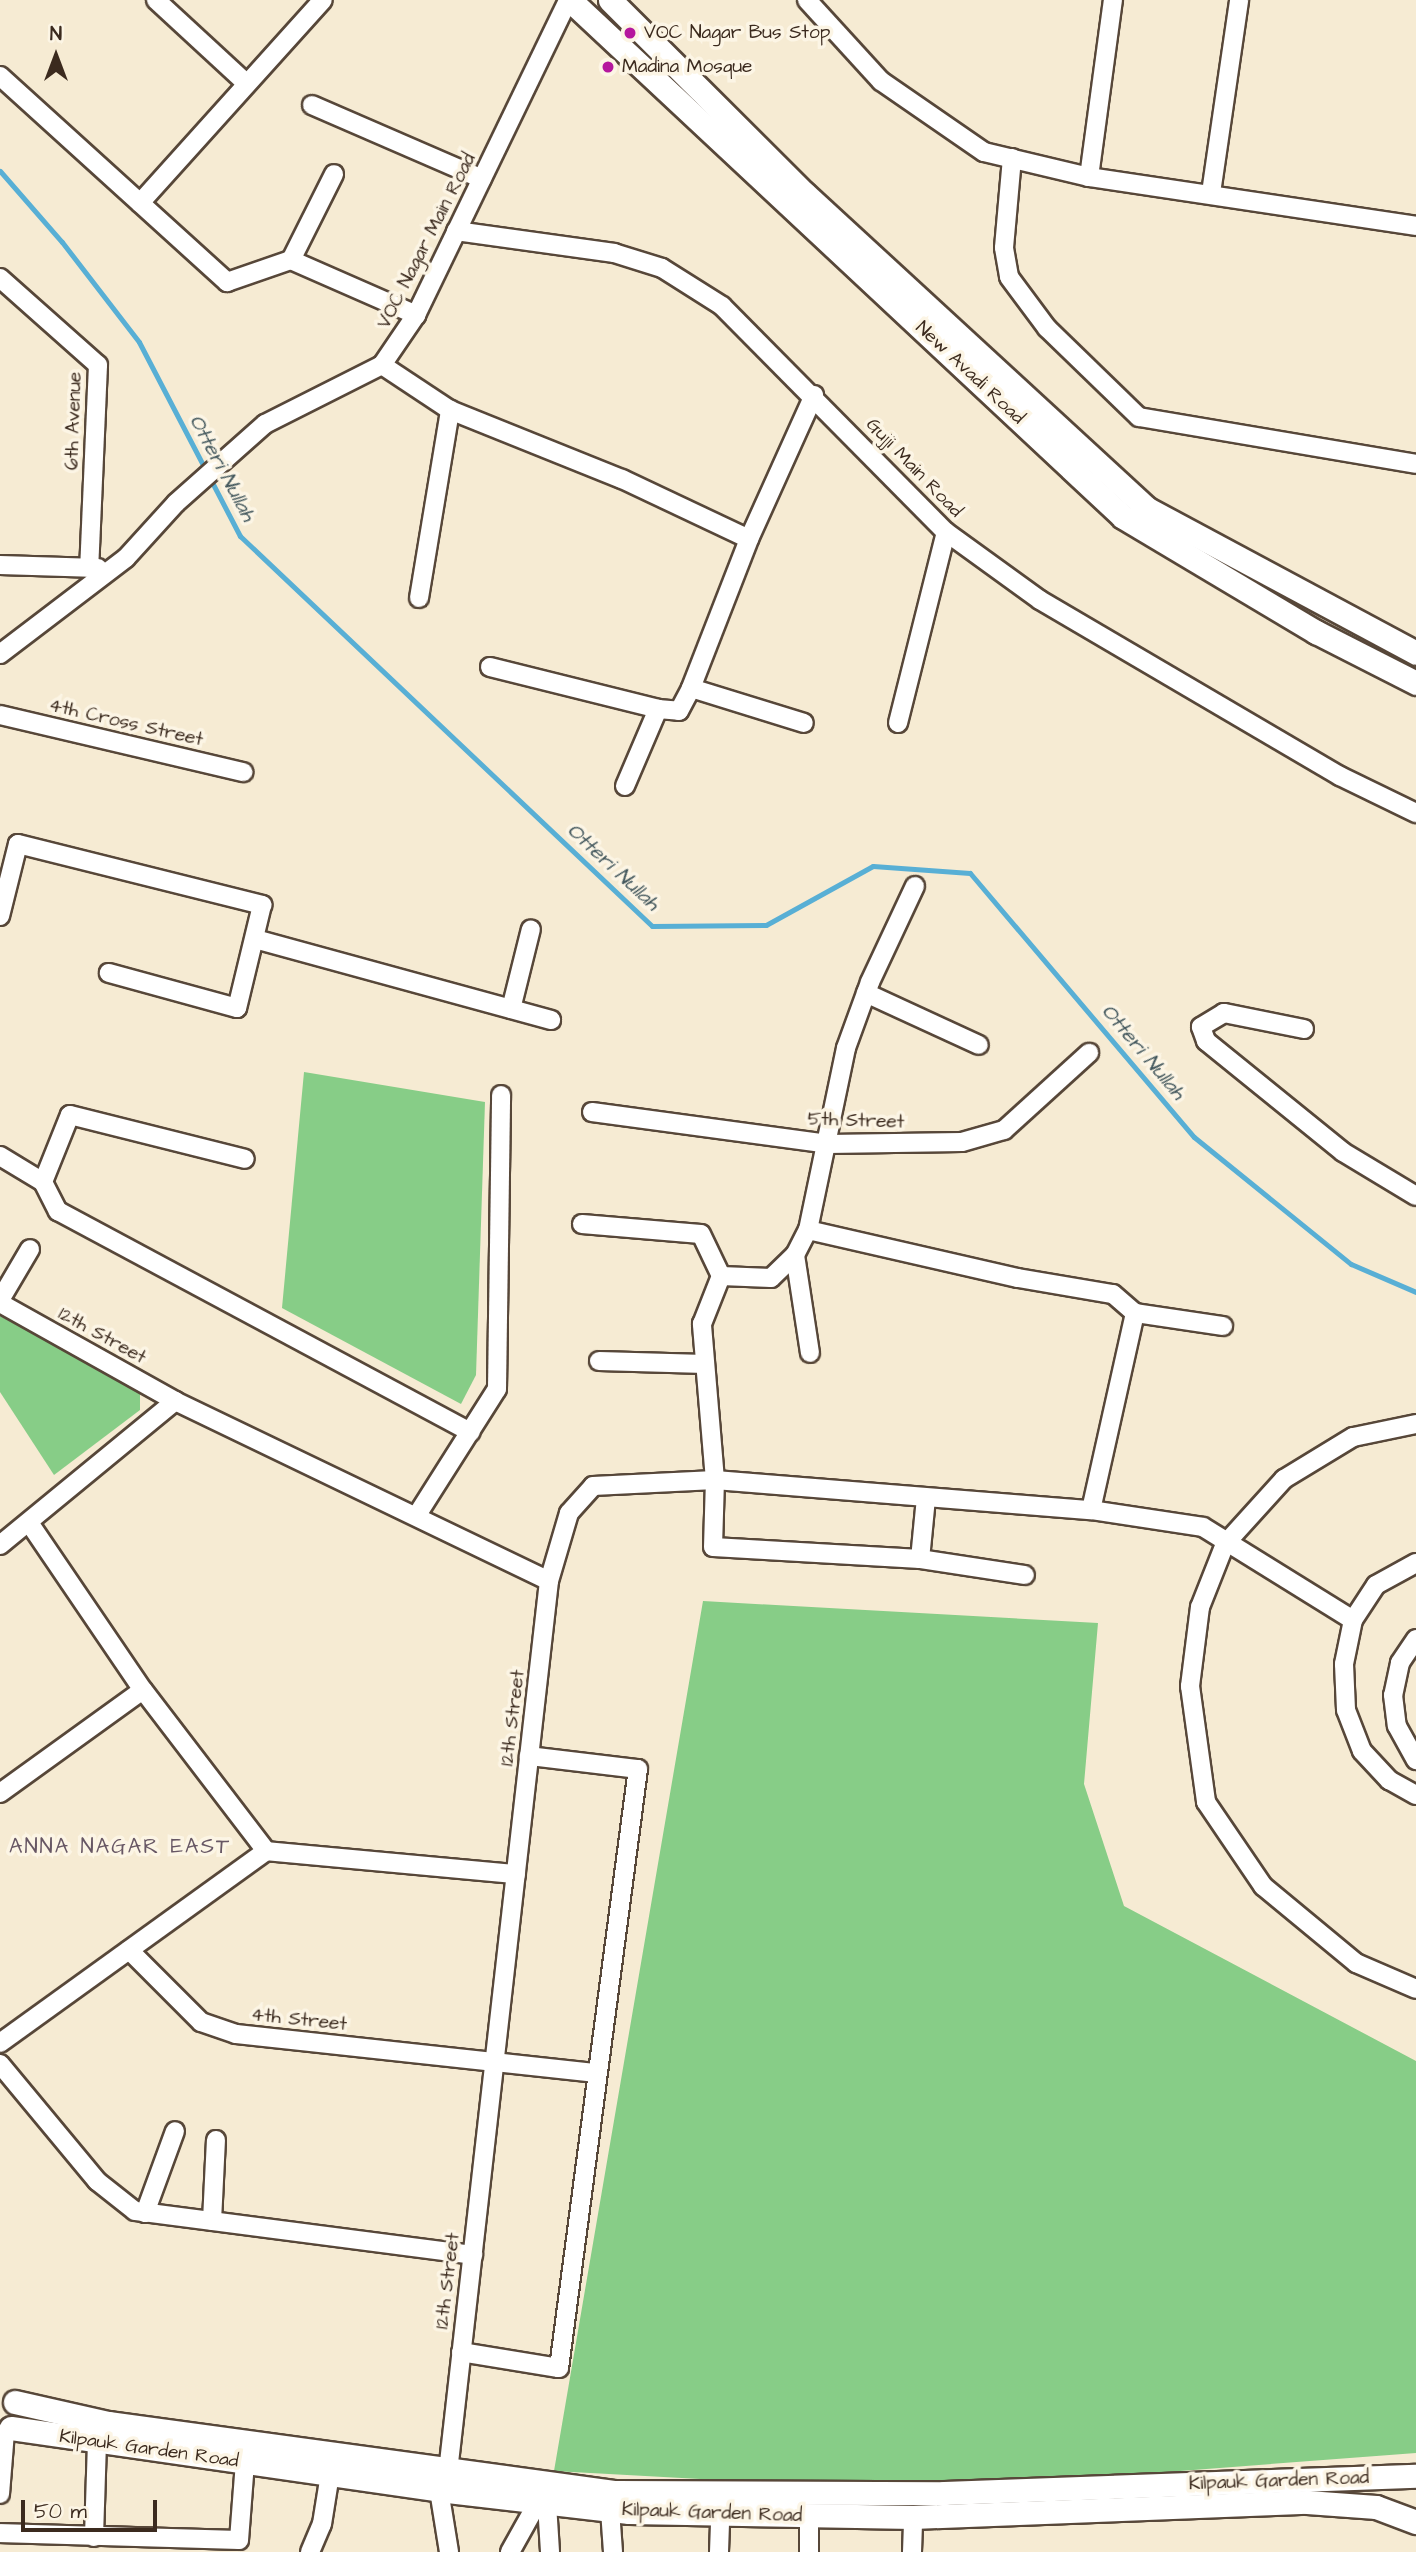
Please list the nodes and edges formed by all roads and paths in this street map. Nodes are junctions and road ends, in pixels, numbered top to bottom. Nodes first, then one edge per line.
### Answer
1 (156, 0) edge
2 (323, 0) edge
3 (569, 0) edge
4 (610, 0) edge
5 (807, 0) edge
6 (1113, 0) edge
7 (1239, 0) edge
8 (0, 76) edge
9 (245, 82) junction
10 (312, 105) dead end
11 (1012, 158) junction
12 (334, 174) dead end
13 (1089, 177) junction
14 (482, 179) junction
15 (1210, 193) junction
16 (140, 203) junction
17 (1416, 226) edge
18 (456, 231) junction
19 (291, 260) junction
20 (0, 278) edge
21 (416, 315) junction
22 (382, 365) junction
23 (814, 396) junction
24 (450, 410) junction
25 (1416, 464) edge
26 (946, 532) junction
27 (749, 539) junction
28 (0, 565) edge
29 (89, 568) junction
30 (113, 568) junction
31 (419, 598) dead end
32 (1416, 653) edge
33 (0, 654) edge
34 (490, 667) dead end
35 (1415, 677) edge
36 (691, 688) junction
37 (658, 709) junction
38 (0, 715) edge
39 (804, 723) dead end
40 (898, 723) dead end
41 (243, 772) dead end
42 (625, 786) dead end
43 (1416, 813) edge
44 (915, 886) dead end
45 (0, 916) edge
46 (531, 929) dead end
47 (255, 939) junction
48 (109, 972) dead end
49 (866, 993) junction
50 (512, 1009) junction
51 (551, 1020) dead end
52 (1304, 1029) dead end
53 (979, 1045) dead end
54 (1089, 1053) dead end
55 (502, 1095) dead end
56 (593, 1112) dead end
57 (828, 1144) junction
58 (0, 1156) edge
59 (245, 1159) dead end
60 (43, 1182) junction
61 (1416, 1196) edge
62 (582, 1224) dead end
63 (808, 1230) junction
64 (30, 1250) dead end
65 (795, 1255) junction
66 (722, 1276) junction
67 (0, 1301) edge
68 (1135, 1313) junction
69 (1223, 1326) dead end
70 (810, 1353) dead end
71 (599, 1361) dead end
72 (705, 1364) junction
73 (175, 1401) junction
74 (1416, 1424) edge
75 (471, 1432) junction
76 (715, 1480) junction
77 (926, 1498) junction
78 (1091, 1510) junction
79 (417, 1515) junction
80 (30, 1524) junction
81 (1225, 1544) junction
82 (0, 1545) edge
83 (920, 1559) junction
84 (1416, 1563) edge
85 (1025, 1575) dead end
86 (550, 1581) junction
87 (1353, 1620) junction
88 (1416, 1639) edge
89 (143, 1690) junction
90 (528, 1756) junction
91 (1416, 1760) edge
92 (0, 1793) edge
93 (1416, 1795) edge
94 (266, 1851) junction
95 (516, 1874) junction
96 (129, 1950) junction
97 (1416, 1989) edge
98 (0, 2043) edge
99 (0, 2064) edge
100 (495, 2064) junction
101 (597, 2073) junction
102 (175, 2131) dead end
103 (216, 2140) dead end
104 (145, 2213) junction
105 (212, 2221) junction
106 (473, 2255) junction
107 (461, 2352) junction
108 (5, 2394) edge
109 (5, 2431) edge
110 (97, 2441) junction
111 (245, 2462) junction
112 (330, 2474) junction
113 (1416, 2476) edge
114 (1385, 2477) junction
115 (444, 2481) junction
116 (0, 2494) edge
117 (542, 2503) junction
118 (944, 2504) junction
119 (1376, 2507) junction
120 (610, 2510) junction
121 (720, 2516) junction
122 (810, 2517) junction
123 (913, 2517) junction
124 (1416, 2522) edge
125 (0, 2533) edge
126 (94, 2537) junction
127 (310, 2552) edge
128 (449, 2552) edge
129 (510, 2552) edge
130 (550, 2552) edge
131 (613, 2552) edge
132 (719, 2552) edge
133 (810, 2552) edge
134 (912, 2552) edge

1 - 9 street
2 - 9 street
3 - 14 street, VOC Nagar Main Road
3 - 35 main road, New Avadi Road
4 - 32 main road, New Avadi Road
5 - 11 street
6 - 13 street
7 - 15 street
8 - 16 street
9 - 16 street
10 - 14 street
11 - 13 street
11 - 25 street
12 - 19 street
13 - 15 street
14 - 18 street, VOC Nagar Main Road
15 - 17 street
16 - 19 street
18 - 21 street, VOC Nagar Main Road
18 - 23 street, Gujji Main Road
19 - 21 street
20 - 29 street, 6th Avenue
21 - 22 street, VOC Nagar Main Road
22 - 24 street
22 - 30 street, VOC Nagar Main Road
23 - 26 street, Gujji Main Road
23 - 27 street
24 - 27 street
24 - 31 street
26 - 40 street
26 - 43 street, Gujji Main Road
27 - 36 street
28 - 29 street
29 - 30 street
30 - 33 street, VOC Nagar Main Road
34 - 37 street
36 - 37 street
36 - 39 street
37 - 42 street
38 - 41 street, 4th Cross Street
44 - 49 street
45 - 47 street
46 - 50 street
47 - 48 street
47 - 50 street
49 - 53 street
49 - 57 street
50 - 51 street
52 - 61 street
54 - 57 street, 5th Street
55 - 75 street
56 - 57 street, 5th Street
57 - 63 street
58 - 60 street
59 - 60 street
60 - 75 street
62 - 66 street
63 - 65 street
63 - 68 street
64 - 67 street
65 - 66 street
65 - 70 street
66 - 72 street
67 - 73 street, 12th Street
68 - 69 street
68 - 78 street
71 - 72 street
72 - 76 street
73 - 79 street, 12th Street
73 - 80 street
74 - 81 street
75 - 79 street
76 - 77 street
76 - 83 street
76 - 86 street
77 - 78 street
77 - 83 street
78 - 81 street
79 - 86 street, 12th Street
80 - 82 street
80 - 89 street
81 - 87 street
81 - 97 street
83 - 85 street
84 - 87 street
86 - 90 street, 12th Street
87 - 93 street
88 - 91 street
89 - 92 street
89 - 94 street
90 - 95 street, 12th Street
90 - 101 street
94 - 95 street
94 - 96 street
95 - 100 street, 12th Street
96 - 98 street
96 - 100 street, 4th Street
99 - 104 street
100 - 101 street, 4th Street
100 - 106 street, 12th Street
101 - 107 street
102 - 104 street
103 - 105 street
104 - 105 street
105 - 106 street
106 - 107 street, 12th Street
107 - 115 street, 12th Street
108 - 109 main road
108 - 115 main road, Kilpauk Garden Road
109 - 110 main road, Kilpauk Garden Road
109 - 116 street
110 - 111 main road, Kilpauk Garden Road
110 - 126 street
111 - 112 main road, Kilpauk Garden Road
111 - 126 street
112 - 115 main road, Kilpauk Garden Road
112 - 127 street
113 - 114 main road, Kilpauk Garden Road
114 - 118 main road, Kilpauk Garden Road
114 - 119 main road
115 - 117 main road, Kilpauk Garden Road
115 - 118 main road, Kilpauk Garden Road
115 - 128 street, 12th Street
117 - 120 main road, Kilpauk Garden Road
117 - 129 street
117 - 130 street
118 - 119 main road, Kilpauk Garden Road
118 - 123 main road, Kilpauk Garden Road
119 - 124 main road, Kilpauk Garden Road
120 - 121 main road, Kilpauk Garden Road
120 - 131 street
121 - 122 main road, Kilpauk Garden Road
121 - 132 street
122 - 123 main road, Kilpauk Garden Road
122 - 133 street
123 - 134 street
125 - 126 street

